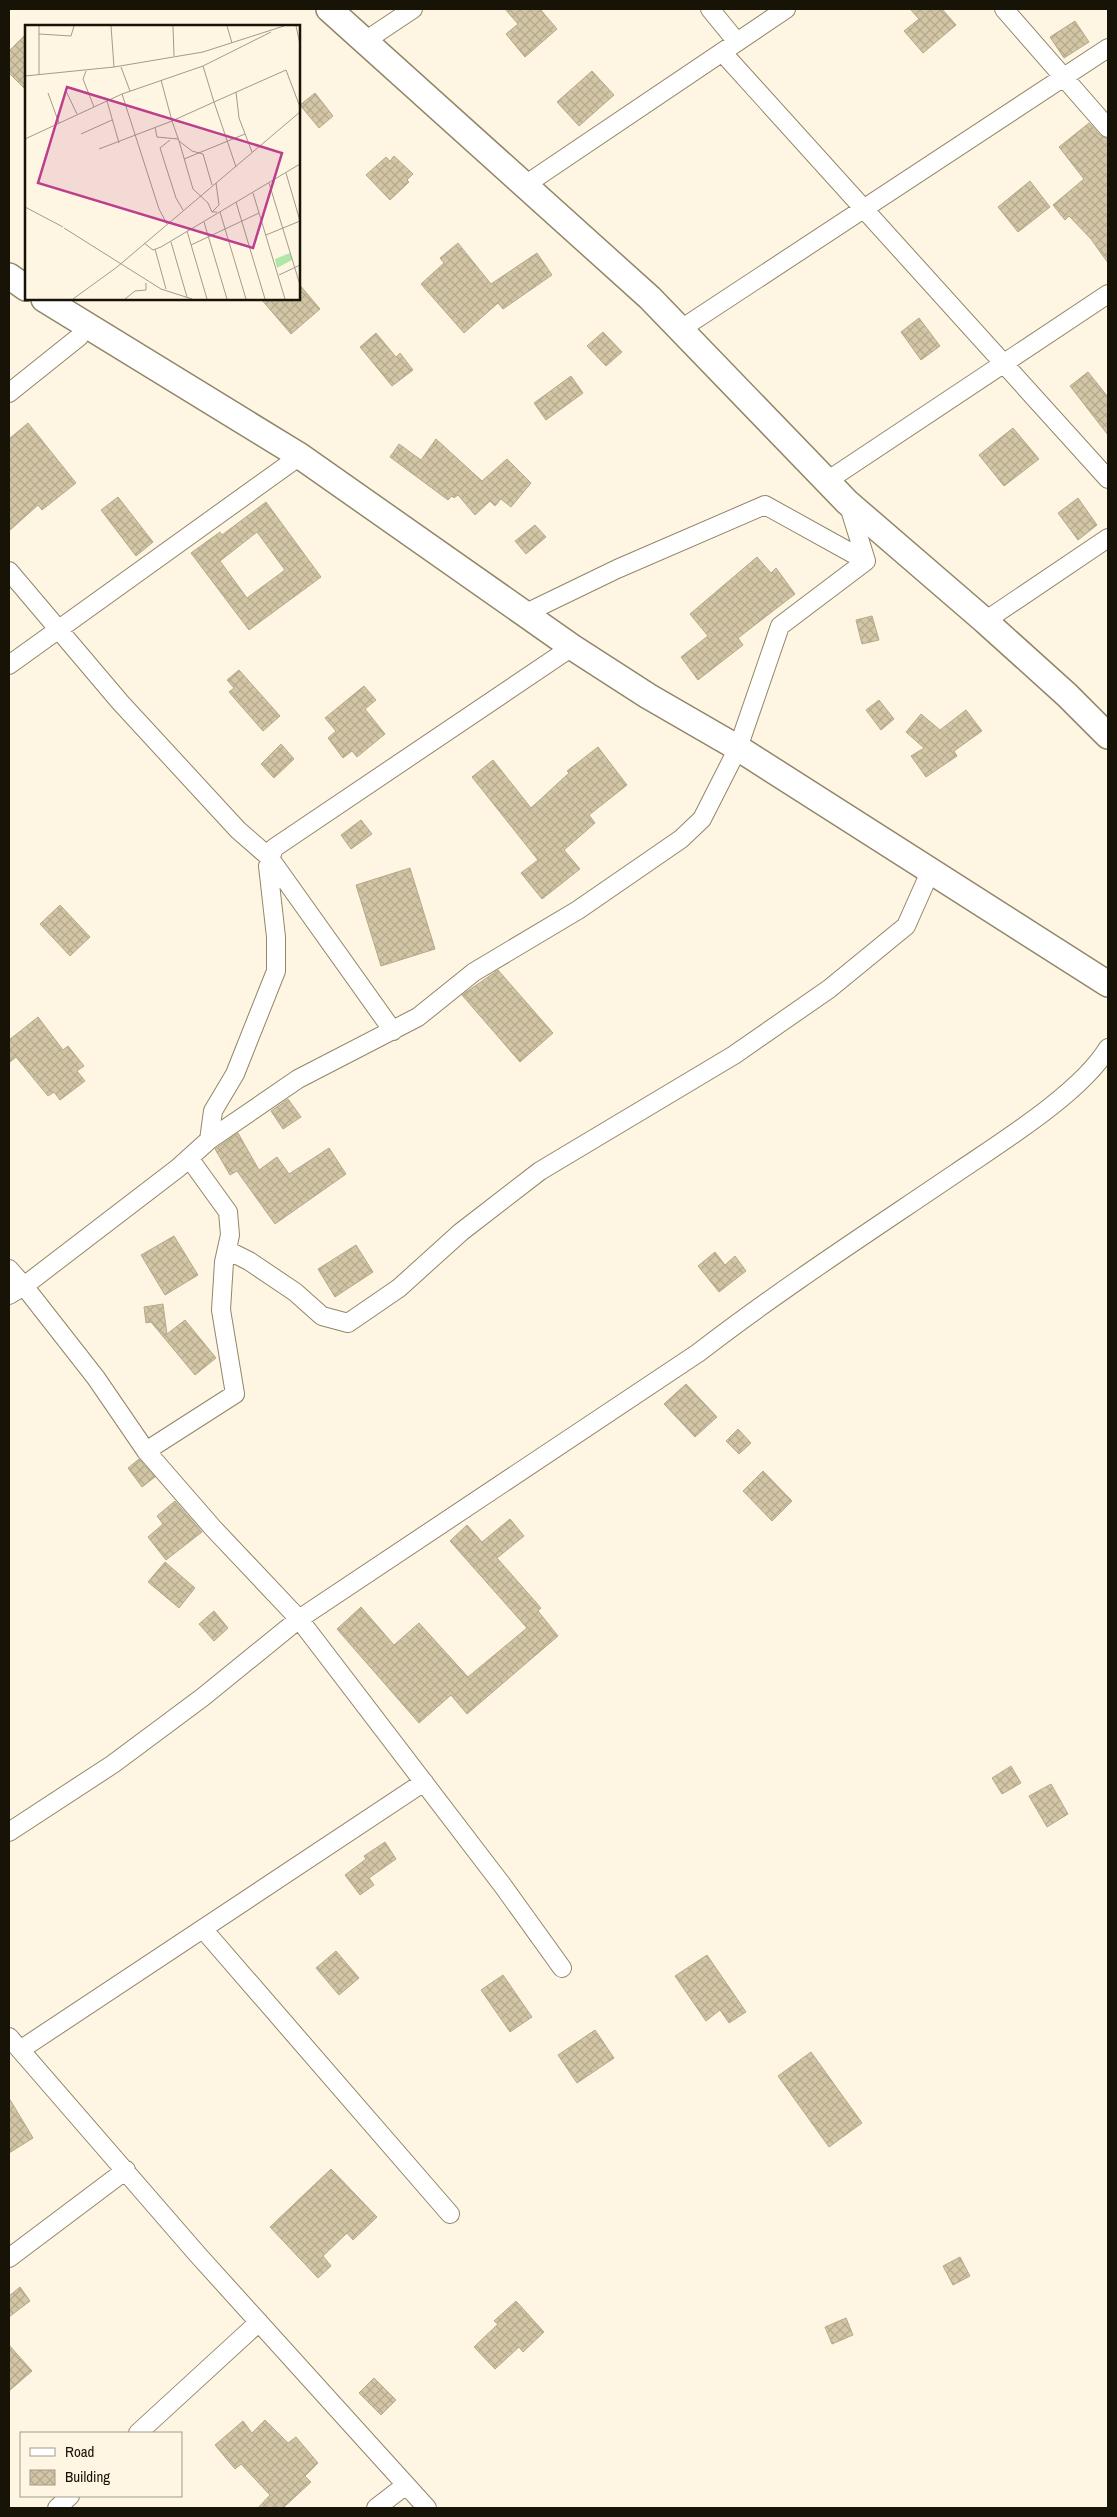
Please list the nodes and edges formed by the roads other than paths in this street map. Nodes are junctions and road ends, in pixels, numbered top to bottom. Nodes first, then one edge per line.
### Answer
1 (329, 9) edge
2 (413, 9) edge
3 (710, 9) edge
4 (786, 9) edge
5 (1004, 9) edge
6 (365, 41) junction
7 (737, 42) junction
8 (1108, 48) edge
9 (722, 52) junction
10 (1064, 77) junction
11 (1108, 128) edge
12 (525, 185) junction
13 (864, 209) junction
14 (9, 276) edge
15 (25, 287) edge
16 (1108, 294) edge
17 (46, 300) edge
18 (86, 324) junction
19 (680, 329) junction
20 (1004, 363) junction
21 (9, 393) edge
22 (300, 456) junction
23 (1108, 479) edge
24 (827, 481) junction
25 (847, 502) junction
26 (1108, 538) edge
27 (866, 561) junction
28 (9, 571) edge
29 (524, 614) junction
30 (985, 621) junction
31 (58, 630) junction
32 (572, 648) junction
33 (9, 665) edge
34 (1108, 736) edge
35 (738, 748) junction
36 (269, 857) junction
37 (930, 872) junction
38 (1108, 984) edge
39 (394, 1031) junction
40 (1108, 1048) edge
41 (208, 1140) junction
42 (189, 1158) junction
43 (227, 1250) junction
44 (9, 1269) edge
45 (16, 1290) edge
46 (146, 1451) junction
47 (299, 1620) junction
48 (424, 1782) junction
49 (9, 1832) edge
50 (203, 1929) junction
51 (562, 1968) dead end
52 (14, 2043) edge
53 (126, 2170) junction
54 (450, 2214) dead end
55 (9, 2258) edge
56 (259, 2322) junction
57 (139, 2432) edge
58 (406, 2485) junction
59 (69, 2497) edge
60 (56, 2508) edge
61 (376, 2508) edge
62 (427, 2508) edge

1 - 6 main road
2 - 6 street
3 - 7 street
4 - 7 street
5 - 10 street
6 - 12 main road
7 - 9 street
8 - 10 street
9 - 12 street
9 - 13 street
10 - 11 street
10 - 13 street
12 - 19 main road
13 - 19 street
13 - 20 street
14 - 15 main road
16 - 20 street
17 - 18 main road
18 - 21 street
18 - 22 main road
19 - 24 main road
20 - 23 street
20 - 24 street
22 - 29 main road
22 - 31 street
24 - 25 main road
25 - 27 street
25 - 30 main road
26 - 30 street
27 - 29 street
27 - 35 street
28 - 31 street
29 - 32 main road
30 - 34 main road
31 - 33 street
31 - 36 street
32 - 35 main road
32 - 36 street
35 - 37 main road
35 - 39 street
36 - 39 street
36 - 41 street
37 - 38 main road
37 - 43 street
39 - 41 street
40 - 47 street
41 - 42 street
42 - 43 street
42 - 45 street
43 - 46 street
44 - 45 street
45 - 46 street
46 - 47 street
47 - 48 street
47 - 49 street
48 - 50 street
48 - 51 street
50 - 52 street
50 - 54 street
52 - 53 street
53 - 55 street
53 - 56 street
56 - 57 street
56 - 58 street
58 - 61 street
58 - 62 street
59 - 60 street

